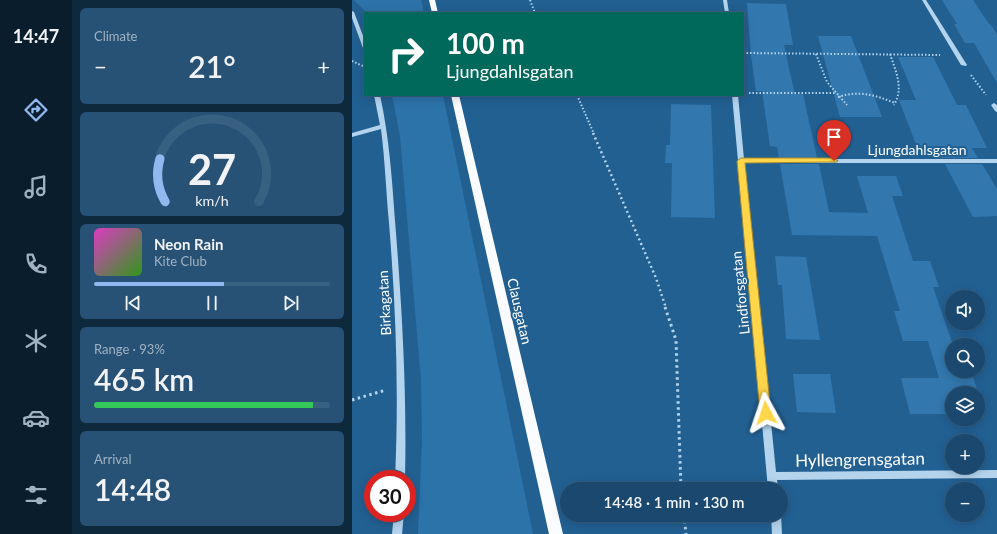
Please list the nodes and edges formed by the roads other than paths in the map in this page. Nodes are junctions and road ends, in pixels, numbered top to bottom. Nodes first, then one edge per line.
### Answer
1 (432, 0) edge
2 (725, 0) edge
3 (924, 0) edge
4 (352, 12) edge
5 (435, 12) edge
6 (727, 12) edge
7 (358, 26) junction
8 (352, 27) edge
9 (364, 45) edge
10 (964, 65) road end
11 (377, 96) edge
12 (455, 96) edge
13 (735, 96) edge
14 (384, 126) junction
15 (352, 135) edge
16 (741, 161) junction
17 (997, 161) edge
18 (400, 470) edge
19 (997, 474) edge
20 (772, 476) junction
21 (772, 482) edge
22 (398, 522) edge
23 (776, 522) edge
24 (397, 534) edge
25 (556, 534) edge
26 (777, 534) edge

1 - 5 main road
2 - 6 street
3 - 10 street
4 - 7 street
7 - 8 street
7 - 9 street
11 - 14 street, Birkagatan
12 - 25 main road, Clausgatan
13 - 16 street, Lindforsgatan
14 - 15 street
14 - 18 street, Birkagatan
16 - 17 street, Ljungdahlsgatan
16 - 20 street, Lindforsgatan
19 - 20 street, Hyllengrensgatan
20 - 21 street, Lindforsgatan
22 - 24 street
23 - 26 street

